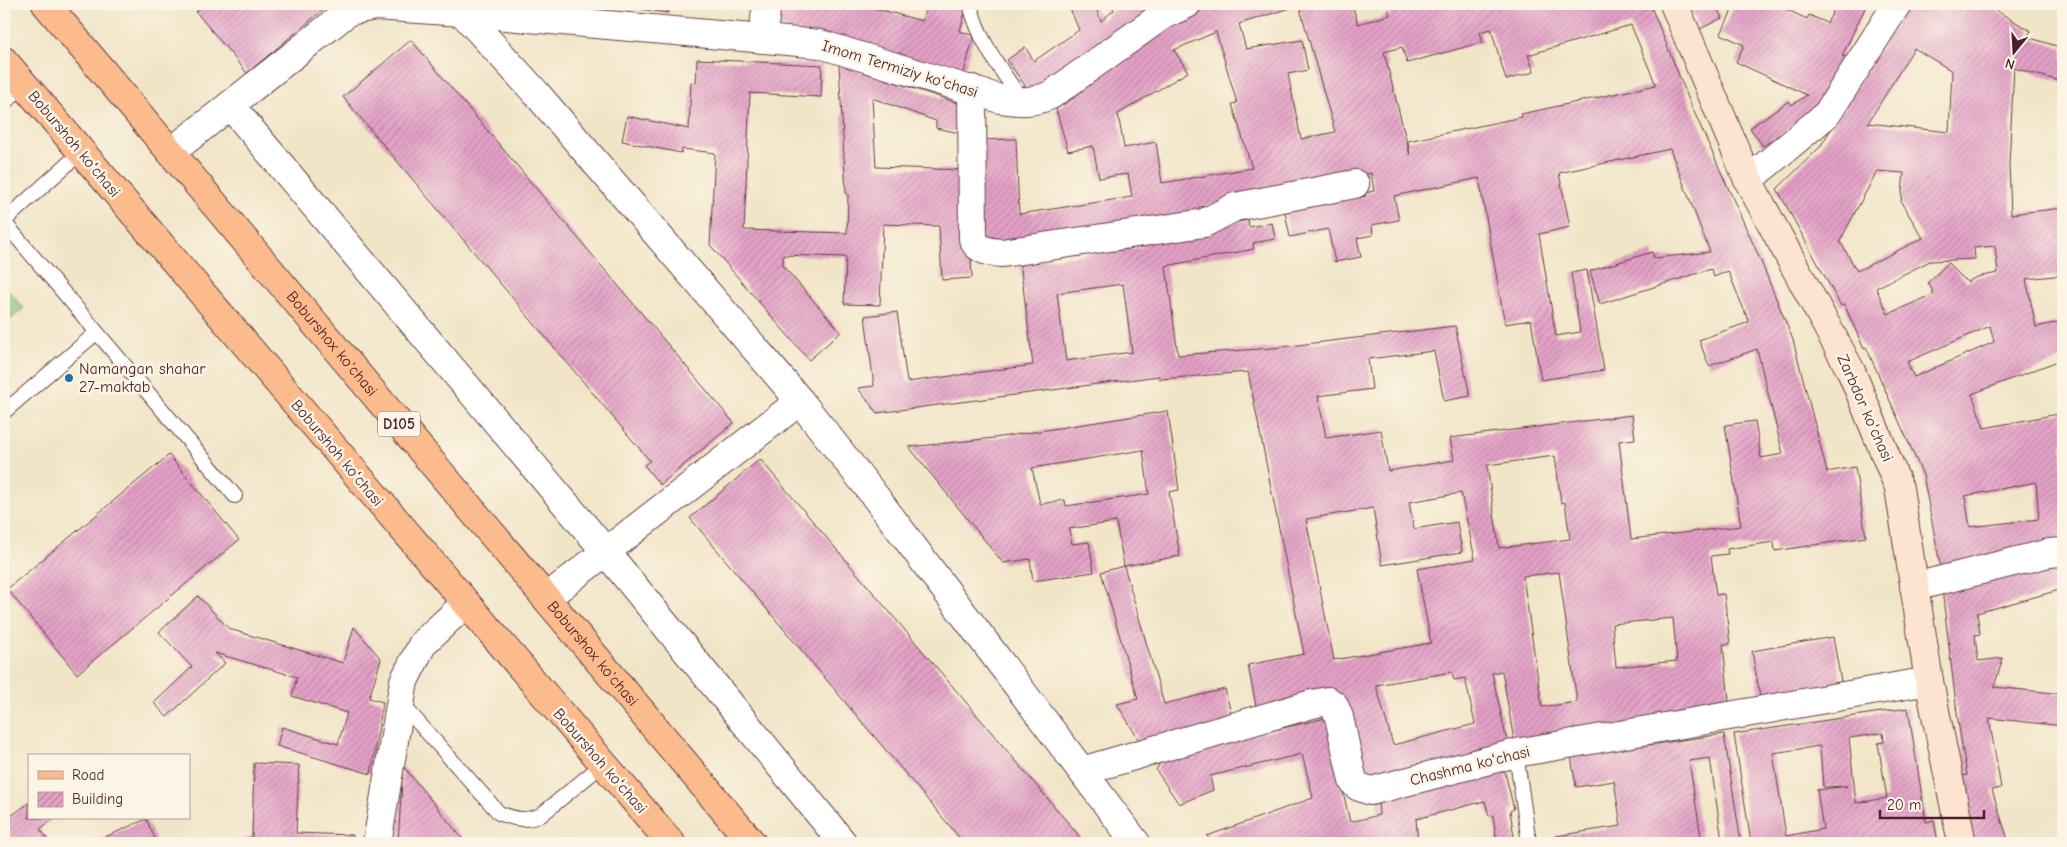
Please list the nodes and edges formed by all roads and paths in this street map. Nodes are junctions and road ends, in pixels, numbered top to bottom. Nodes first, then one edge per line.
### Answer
1 (46, 4) edge
2 (767, 4) edge
3 (970, 4) edge
4 (1188, 4) edge
5 (1674, 4) edge
6 (1896, 4) edge
7 (462, 12) junction
8 (762, 39) junction
9 (4, 61) edge
10 (24, 85) junction
11 (972, 90) junction
12 (4, 103) edge
13 (1024, 103) junction
14 (230, 105) junction
15 (81, 152) junction
16 (171, 152) junction
17 (1748, 180) junction
18 (1355, 184) dead end
19 (4, 222) edge
20 (96, 333) junction
21 (800, 401) junction
22 (4, 412) edge
23 (235, 496) dead end
24 (606, 552) junction
25 (2063, 552) edge
26 (1914, 587) junction
27 (546, 598) junction
28 (465, 604) junction
29 (1929, 681) junction
30 (400, 703) junction
31 (1516, 753) junction
32 (603, 764) junction
33 (1082, 771) junction
34 (377, 843) edge
35 (671, 843) edge
36 (752, 843) edge
37 (843, 843) edge
38 (1136, 843) edge
39 (1529, 843) edge
40 (1962, 843) edge

1 - 16 main road, Boburshox ko'chasi / D105
2 - 8 street
3 - 13 lane
4 - 13 street, Imom Termiziy koʻchasi
5 - 17 street, Zarbdor koʻchasi
6 - 17 street
7 - 8 street, Imom Termiziy koʻchasi
7 - 14 street, Imom Termiziy koʻchasi
7 - 21 street
8 - 11 street, Imom Termiziy koʻchasi
9 - 10 main road, Boburshoh koʻchasi
10 - 12 lane
10 - 15 main road, Boburshoh koʻchasi
11 - 13 street, Imom Termiziy koʻchasi
11 - 18 street
14 - 16 street, Imom Termiziy koʻchasi
14 - 24 street
15 - 19 lane
15 - 28 main road, Boburshoh koʻchasi
16 - 27 main road, Boburshox ko'chasi / D105
17 - 26 street, Zarbdor koʻchasi
19 - 20 lane
20 - 22 lane
20 - 23 lane
21 - 24 street
21 - 33 street
24 - 27 street
24 - 37 street
25 - 26 street
26 - 29 street, Zarbdor koʻchasi
27 - 36 main road, Boburshox ko'chasi / D105
28 - 30 street
28 - 32 main road, Boburshoh koʻchasi
29 - 31 street, Chashma koʻchasi
29 - 40 street, Zarbdor koʻchasi
30 - 32 lane
30 - 34 street
31 - 33 street, Chashma koʻchasi
31 - 39 lane
32 - 35 main road, Boburshoh koʻchasi
33 - 38 street

